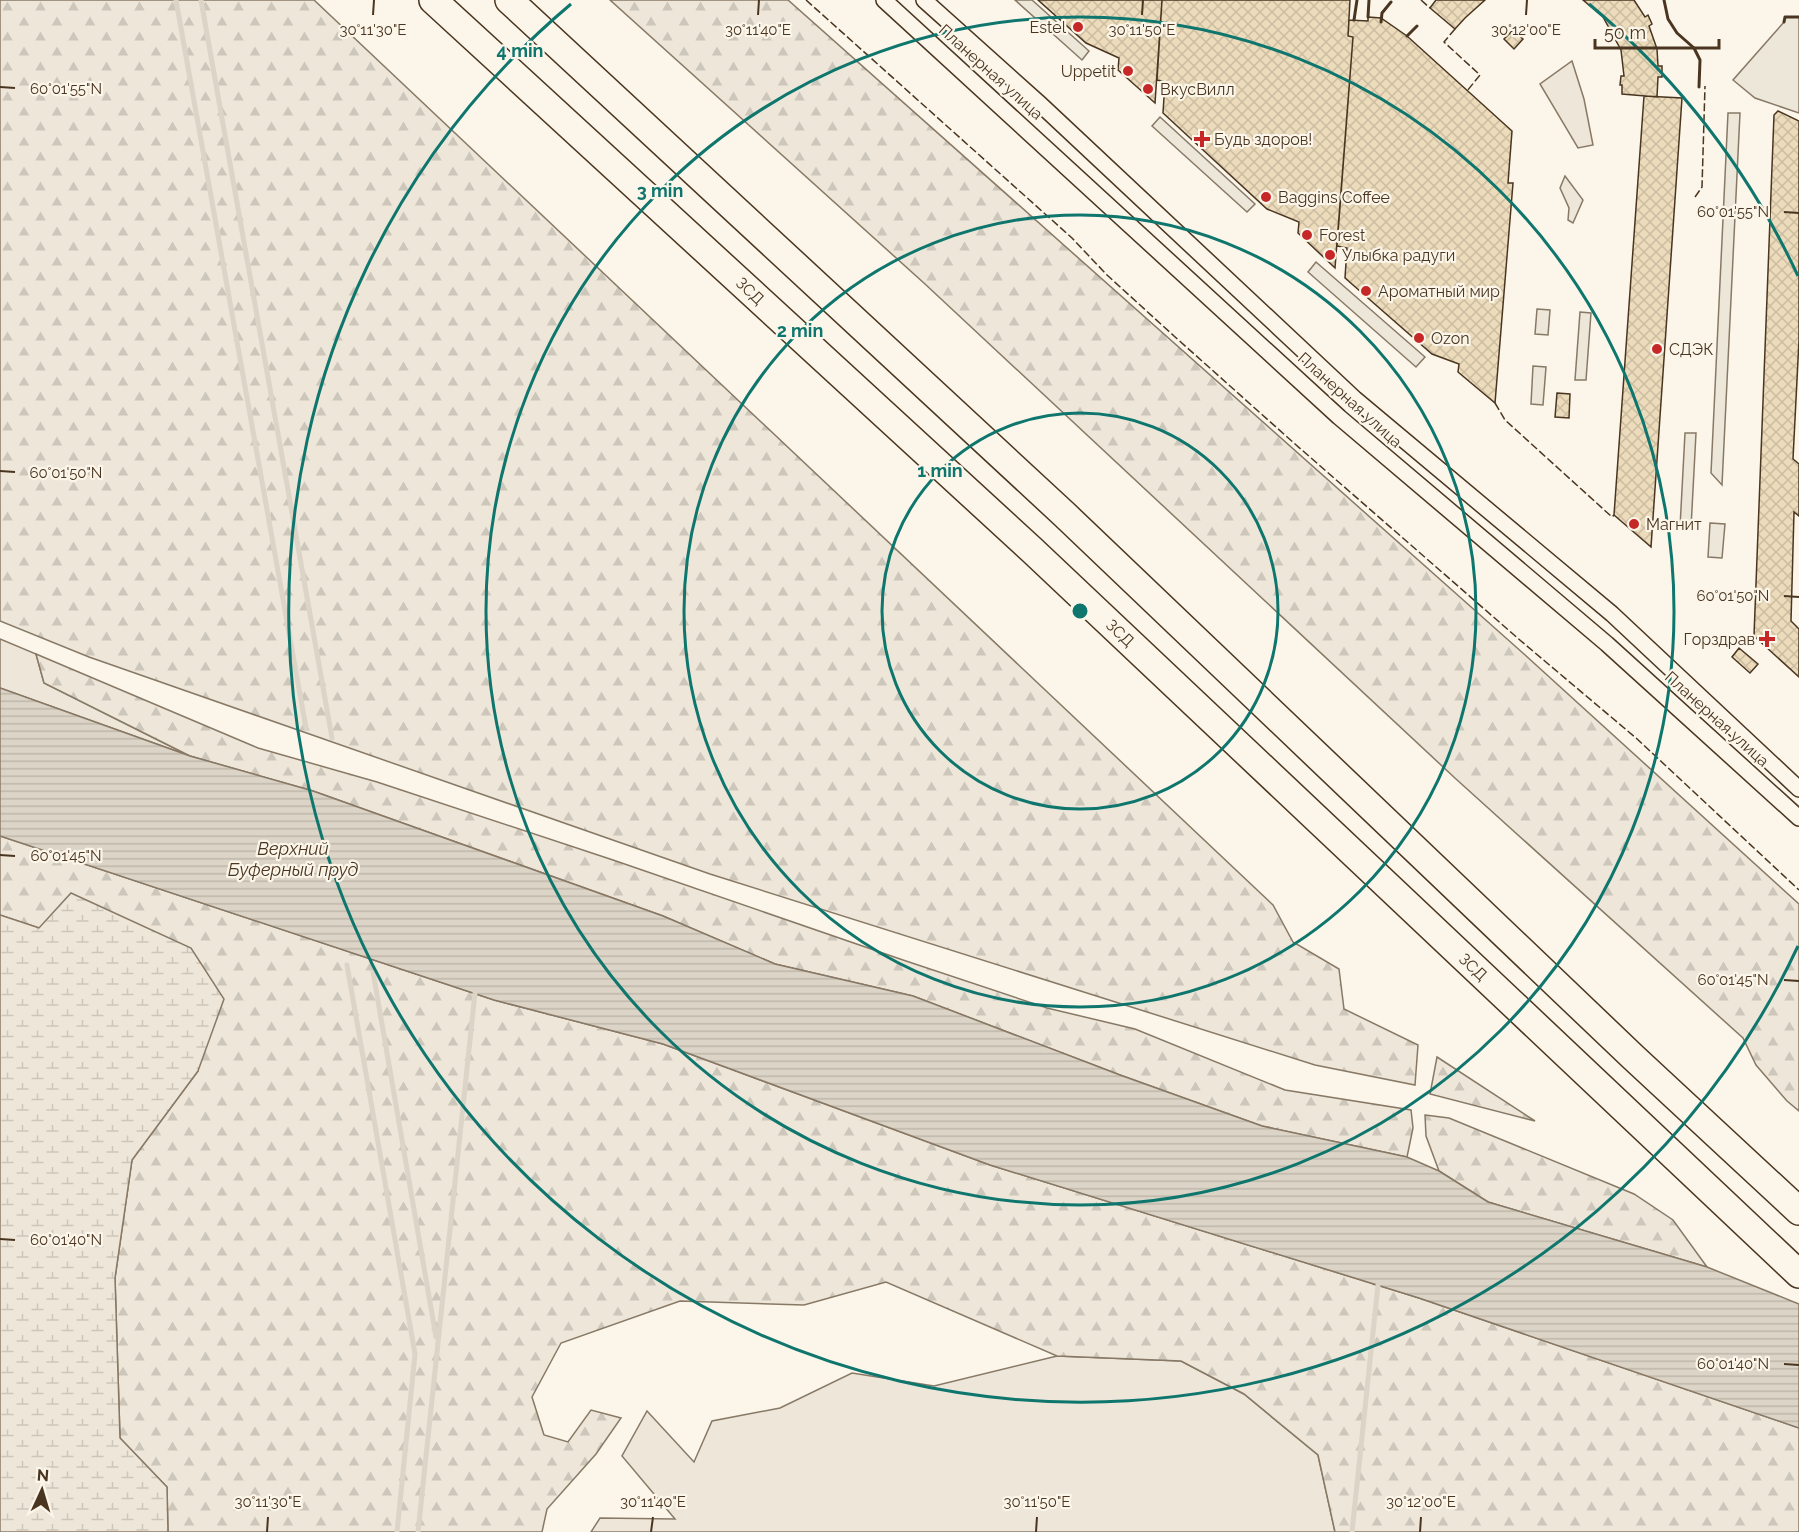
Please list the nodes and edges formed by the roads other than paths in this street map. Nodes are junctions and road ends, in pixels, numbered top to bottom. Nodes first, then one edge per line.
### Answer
1 (433, 0) edge
2 (508, 0) edge
3 (884, 0) edge
4 (924, 0) edge
5 (1799, 789) edge
6 (1799, 818) edge
7 (1799, 1211) edge
8 (1799, 1274) edge

1 - 8 highway, ЗСД
2 - 7 highway
3 - 6 street, Планерная улица
4 - 5 street, Планерная улица

